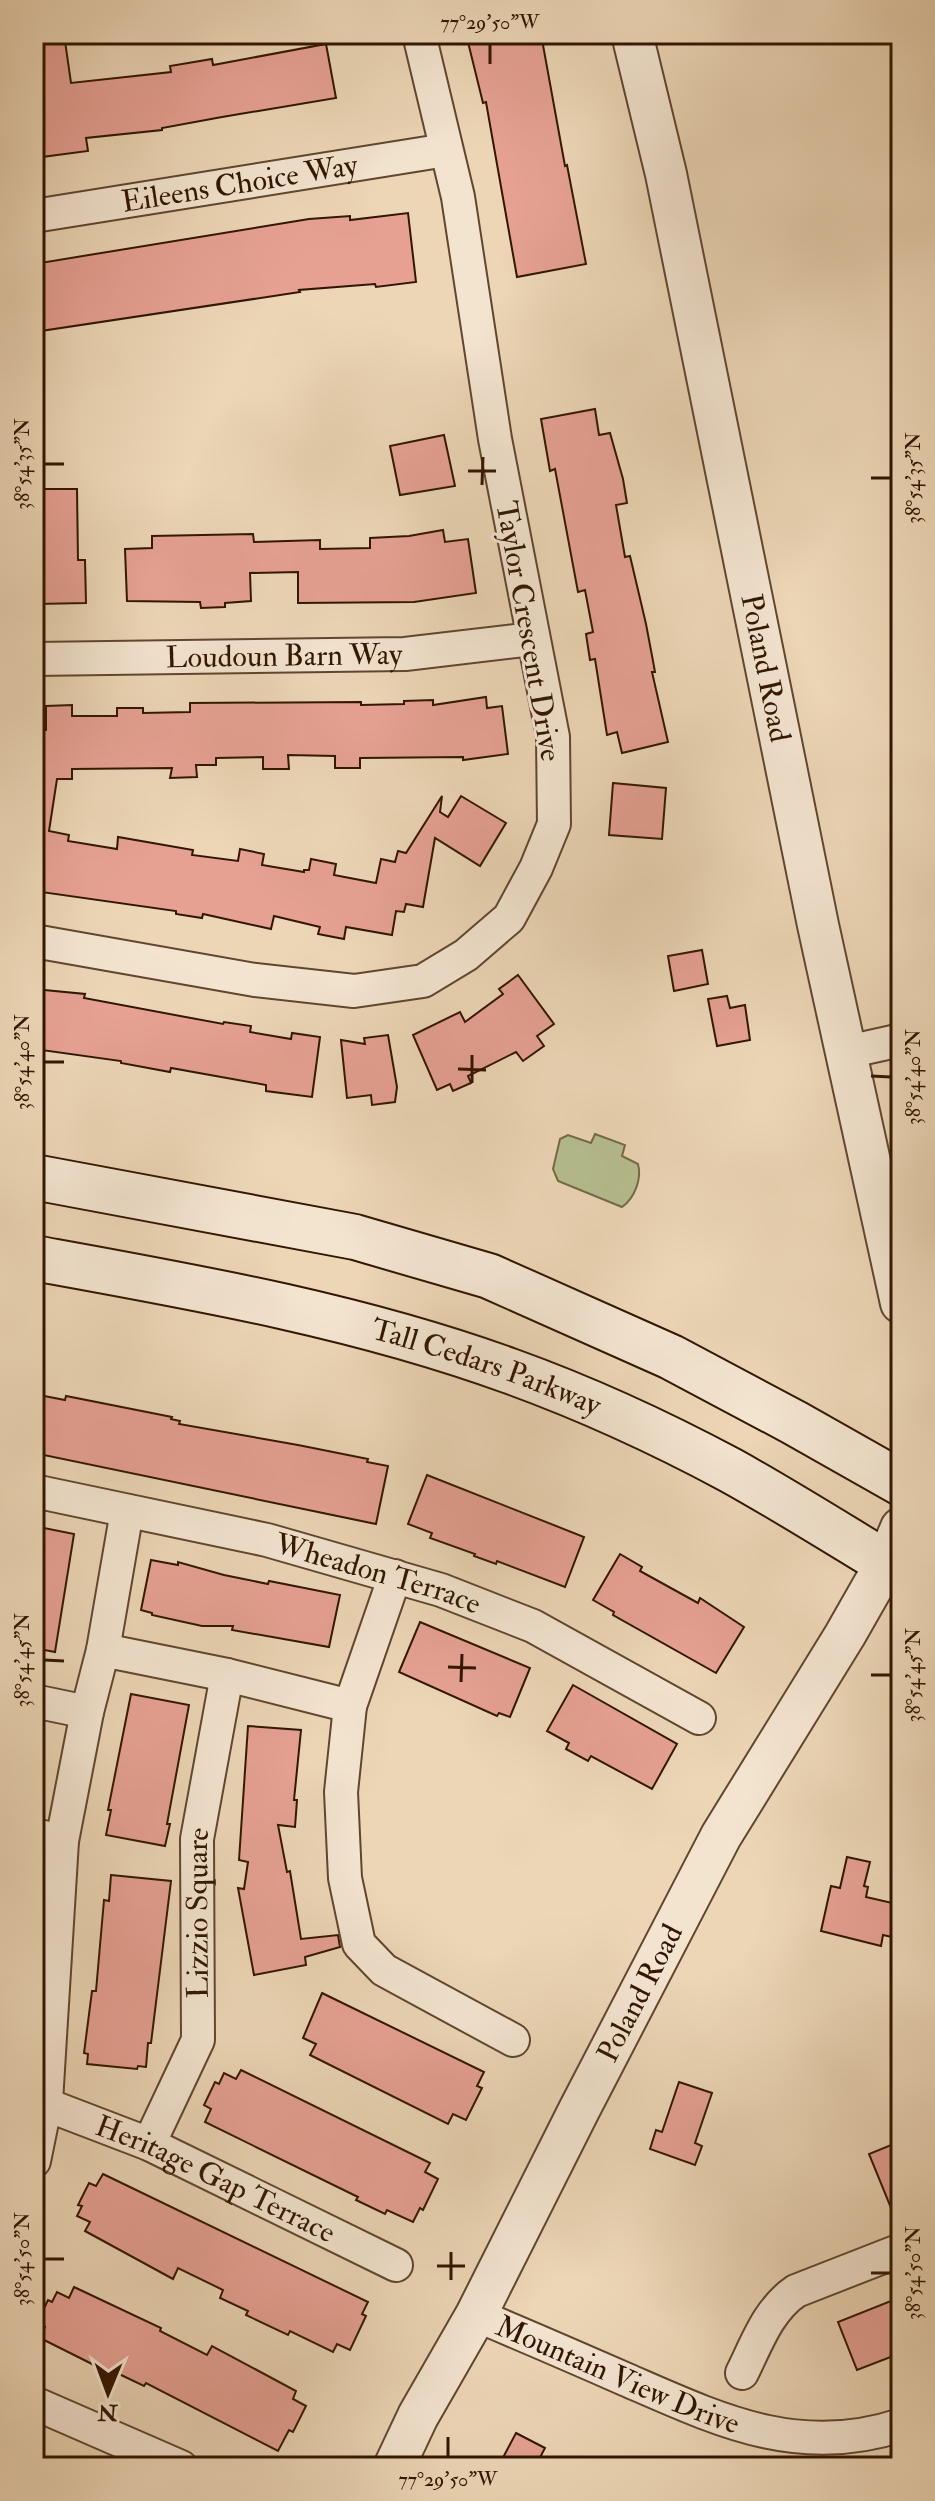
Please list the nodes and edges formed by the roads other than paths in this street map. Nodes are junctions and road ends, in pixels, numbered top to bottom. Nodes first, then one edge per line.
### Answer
1 (419, 34) edge
2 (632, 34) edge
3 (446, 150) junction
4 (34, 216) edge
5 (532, 639) junction
6 (34, 659) edge
7 (34, 941) edge
8 (901, 1040) edge
9 (847, 1052) junction
10 (34, 1177) edge
11 (34, 1258) edge
12 (901, 1303) edge
13 (901, 1483) edge
14 (34, 1491) edge
15 (127, 1511) junction
16 (896, 1554) edge
17 (395, 1576) junction
18 (103, 1650) junction
19 (227, 1675) junction
20 (34, 1701) edge
21 (350, 1706) junction
22 (87, 1712) junction
23 (699, 1718) dead end
24 (48, 1838) edge
25 (513, 2040) dead end
26 (40, 2101) edge
27 (149, 2144) junction
28 (34, 2161) edge
29 (901, 2250) edge
30 (396, 2265) dead end
31 (476, 2315) junction
32 (742, 2373) dead end
33 (34, 2403) edge
34 (901, 2425) edge
35 (181, 2467) edge
36 (394, 2467) edge

1 - 3 street, Taylor Crescent Drive
2 - 9 street, Poland Road
3 - 4 street, Eileens Choice Way
3 - 5 street, Taylor Crescent Drive
5 - 6 street, Loudoun Barn Way
5 - 7 street, Taylor Crescent Drive
8 - 9 street
9 - 12 street, Poland Road
10 - 13 main road
11 - 16 main road, Tall Cedars Parkway
14 - 15 street, Wheadon Terrace
15 - 17 street, Wheadon Terrace
15 - 18 street
16 - 31 street, Poland Road
17 - 21 street
17 - 23 street, Wheadon Terrace
18 - 19 street
18 - 22 street
19 - 21 street
19 - 27 street, Lizzio Square
20 - 22 street
21 - 25 street
22 - 24 street
24 - 26 street
26 - 27 street, Heritage Gap Terrace
26 - 28 street
27 - 30 street, Heritage Gap Terrace
29 - 32 street
31 - 34 street, Mountain View Drive
31 - 36 street, Poland Road
33 - 35 street

